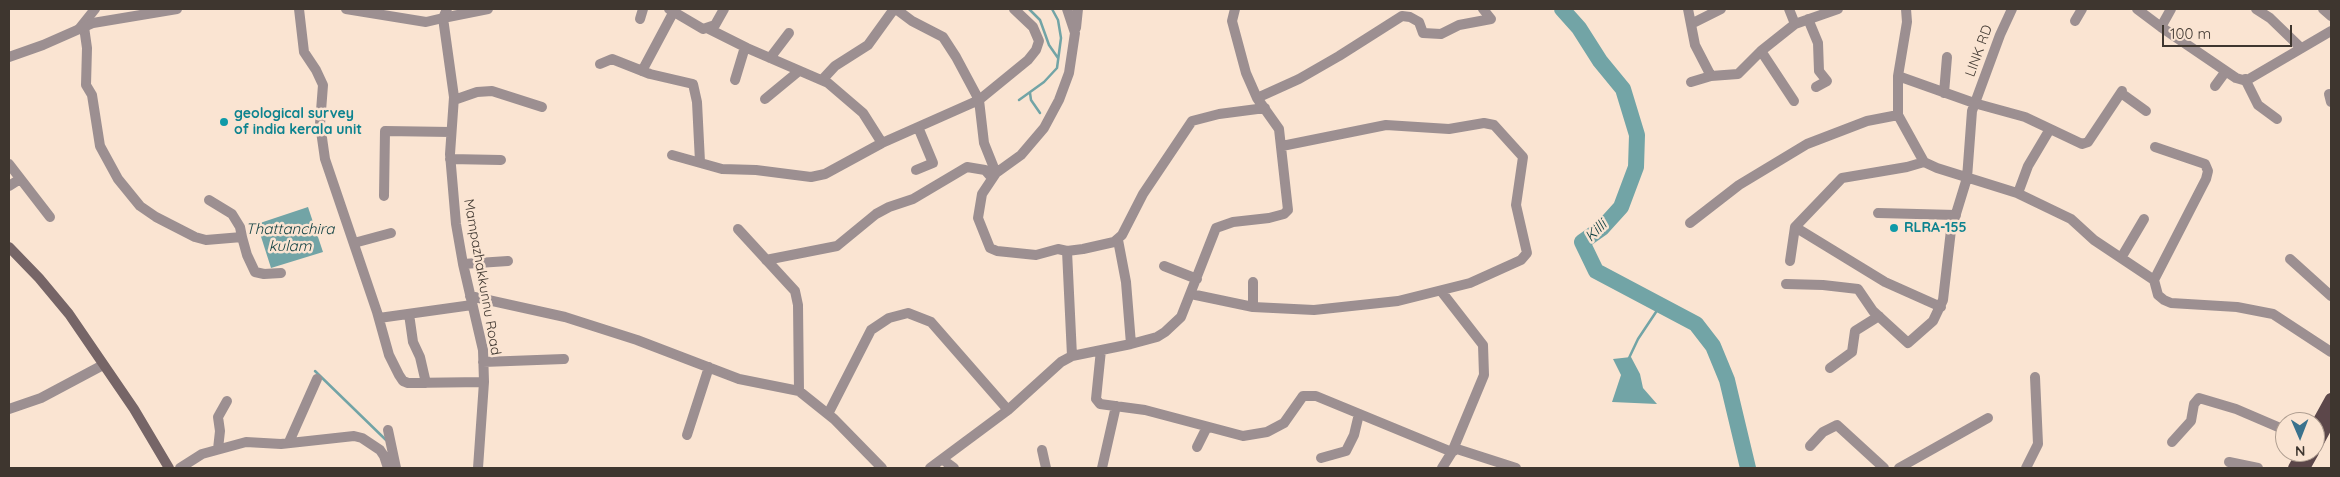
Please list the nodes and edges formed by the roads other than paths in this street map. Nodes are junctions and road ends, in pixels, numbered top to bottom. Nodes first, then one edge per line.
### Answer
1 (95, 9) edge
2 (176, 9) edge
3 (299, 9) edge
4 (346, 9) edge
5 (488, 9) edge
6 (724, 9) edge
7 (895, 9) edge
8 (1014, 9) edge
9 (1067, 9) edge
10 (1078, 9) edge
11 (1235, 9) edge
12 (1484, 9) edge
13 (1688, 9) edge
14 (1721, 9) edge
15 (1789, 9) edge
16 (1838, 9) edge
17 (1906, 9) edge
18 (2012, 9) edge
19 (2082, 9) edge
20 (2137, 9) edge
21 (2171, 9) edge
22 (2256, 9) edge
23 (2323, 9) edge
24 (158, 10) edge
25 (365, 10) edge
26 (671, 10) edge
27 (445, 13) edge
28 (688, 13) edge
29 (2331, 16) edge
30 (1808, 19) junction
31 (2075, 21) dead end
32 (1691, 24) junction
33 (1794, 24) junction
34 (2161, 27) junction
35 (82, 28) junction
36 (708, 28) junction
37 (2331, 31) edge
38 (1076, 32) junction
39 (789, 33) dead end
40 (745, 47) junction
41 (2301, 48) junction
42 (1761, 51) junction
43 (9, 57) edge
44 (1946, 57) dead end
45 (770, 58) junction
46 (600, 64) dead end
47 (642, 71) junction
48 (799, 71) junction
49 (2226, 71) junction
50 (1711, 76) junction
51 (1898, 76) junction
52 (2247, 79) junction
53 (735, 80) dead end
54 (822, 80) junction
55 (1691, 82) dead end
56 (2215, 86) dead end
57 (1816, 87) dead end
58 (1944, 93) junction
59 (1257, 98) junction
60 (765, 99) dead end
61 (454, 100) junction
62 (979, 100) junction
63 (1794, 101) dead end
64 (1974, 103) junction
65 (542, 107) dead end
66 (1265, 108) junction
67 (2146, 111) dead end
68 (1898, 115) junction
69 (2278, 119) dead end
70 (918, 127) junction
71 (2050, 129) junction
72 (451, 132) junction
73 (882, 143) junction
74 (1282, 146) junction
75 (2155, 147) dead end
76 (672, 155) dead end
77 (450, 158) junction
78 (501, 160) dead end
79 (700, 162) junction
80 (1924, 162) junction
81 (9, 164) edge
82 (916, 170) dead end
83 (994, 176) junction
84 (1967, 178) junction
85 (20, 179) junction
86 (9, 186) edge
87 (2018, 193) junction
88 (384, 196) dead end
89 (209, 200) dead end
90 (1878, 213) dead end
91 (1956, 215) junction
92 (50, 217) dead end
93 (2144, 219) dead end
94 (1690, 223) dead end
95 (1795, 227) junction
96 (738, 229) dead end
97 (391, 233) dead end
98 (242, 238) junction
99 (1118, 240) junction
100 (354, 244) junction
101 (9, 247) edge
102 (1068, 251) junction
103 (2121, 258) junction
104 (2290, 258) dead end
105 (766, 260) junction
106 (508, 261) dead end
107 (1790, 261) dead end
108 (462, 264) junction
109 (1164, 266) dead end
110 (281, 272) dead end
111 (1197, 279) junction
112 (2154, 280) junction
113 (1252, 282) dead end
114 (1786, 284) dead end
115 (1441, 291) junction
116 (1191, 294) junction
117 (2331, 296) edge
118 (471, 300) junction
119 (1253, 307) junction
120 (1941, 307) junction
121 (409, 314) junction
122 (1878, 316) junction
123 (379, 318) junction
124 (1131, 344) junction
125 (1101, 350) junction
126 (2331, 352) edge
127 (1072, 356) junction
128 (564, 359) dead end
129 (483, 362) junction
130 (103, 365) junction
131 (709, 367) junction
132 (1830, 368) dead end
133 (2035, 377) dead end
134 (317, 379) dead end
135 (484, 382) junction
136 (426, 383) junction
137 (799, 391) junction
138 (2331, 398) edge
139 (227, 401) dead end
140 (1116, 406) junction
141 (9, 409) edge
142 (1008, 410) junction
143 (2324, 412) edge
144 (828, 414) junction
145 (1360, 414) junction
146 (1988, 418) dead end
147 (2331, 418) edge
148 (2275, 426) edge
149 (1207, 427) junction
150 (2325, 429) edge
151 (388, 430) dead end
152 (687, 435) dead end
153 (289, 442) junction
154 (2172, 442) dead end
155 (1810, 446) dead end
156 (1197, 447) dead end
157 (218, 449) junction
158 (1042, 450) dead end
159 (1452, 452) junction
160 (1321, 458) dead end
161 (942, 459) junction
162 (2229, 462) dead end
163 (169, 468) edge
164 (180, 468) edge
165 (388, 468) edge
166 (396, 468) edge
167 (478, 468) edge
168 (882, 468) edge
169 (930, 468) edge
170 (954, 468) edge
171 (1046, 468) edge
172 (1102, 468) edge
173 (1442, 468) edge
174 (1516, 468) edge
175 (1884, 468) edge
176 (1899, 468) edge
177 (2026, 468) edge
178 (2258, 468) edge

1 - 35 street
2 - 24 street
3 - 100 street
4 - 25 street
5 - 27 street
6 - 36 street
7 - 54 street
7 - 62 street
8 - 62 street
9 - 38 street
10 - 38 street
11 - 59 street
12 - 59 street
13 - 32 street
14 - 32 street
15 - 33 street
16 - 30 street
17 - 51 street
18 - 64 street, LINK RD
19 - 31 street
20 - 34 street
21 - 34 street
22 - 41 street
23 - 29 street
24 - 35 street
25 - 27 street
26 - 28 street
26 - 47 street
27 - 61 street, Mampazhakkunnu Road
28 - 36 street
30 - 33 street
30 - 57 street
32 - 50 street
33 - 42 street
34 - 49 street
35 - 43 street
35 - 98 street
36 - 40 street
37 - 41 street
38 - 83 street
39 - 45 street
40 - 45 street
40 - 53 street
41 - 52 street
42 - 50 street
42 - 63 street
44 - 58 street
45 - 48 street
46 - 47 street
47 - 79 street
48 - 54 street
48 - 60 street
49 - 52 street
49 - 56 street
50 - 55 street
51 - 58 street
51 - 68 street
52 - 69 street
54 - 73 street
58 - 64 street
59 - 66 street
61 - 65 street
61 - 72 street, Mampazhakkunnu Road
62 - 70 street
62 - 83 street
64 - 71 street
64 - 84 street, LINK RD
66 - 74 street
66 - 99 street
67 - 71 street
68 - 80 street
68 - 94 street
70 - 73 street
70 - 82 street
71 - 87 street
72 - 77 street, Mampazhakkunnu Road
72 - 88 street
73 - 79 street
74 - 111 street
74 - 115 street
75 - 112 street
76 - 79 street
77 - 78 street
77 - 108 street, Mampazhakkunnu Road
80 - 84 street
80 - 95 street
81 - 85 street
83 - 102 street
83 - 105 street
84 - 87 street
84 - 91 street, LINK RD
85 - 86 street
85 - 92 street
87 - 103 street
89 - 98 street
90 - 91 street
91 - 120 street, LINK RD
93 - 103 street
95 - 107 street
95 - 120 street
96 - 105 street
97 - 100 street
98 - 110 street
99 - 102 street
99 - 124 street
100 - 123 street
101 - 130 main road
102 - 127 street
103 - 112 street
104 - 117 street
105 - 137 street
106 - 108 street
108 - 118 street, Mampazhakkunnu Road
109 - 111 street
111 - 116 street
112 - 126 street
113 - 119 street
114 - 122 street
115 - 119 street
115 - 159 street
116 - 119 street
116 - 124 street
118 - 121 street
118 - 129 street, Mampazhakkunnu Road
118 - 131 street
120 - 122 street
121 - 123 street
121 - 136 street
122 - 132 street
123 - 136 street
124 - 125 street
125 - 127 street
125 - 140 street
127 - 142 street
128 - 129 street
129 - 135 street, Mampazhakkunnu Road
130 - 141 street
130 - 163 main road
131 - 137 street
131 - 152 street
133 - 177 street
134 - 153 street
135 - 136 street
135 - 167 street, Mampazhakkunnu Road
137 - 144 street
138 - 143 main road
139 - 157 street
140 - 149 street
140 - 172 street
142 - 144 street
142 - 161 street
144 - 168 street
145 - 149 street
145 - 159 street
145 - 160 street
146 - 176 street
147 - 150 main road
148 - 154 street
149 - 156 street
151 - 166 street
153 - 157 street
153 - 165 street
155 - 175 street
157 - 164 street
158 - 171 street
159 - 173 street
159 - 174 street
161 - 169 street
161 - 170 street
162 - 178 street

